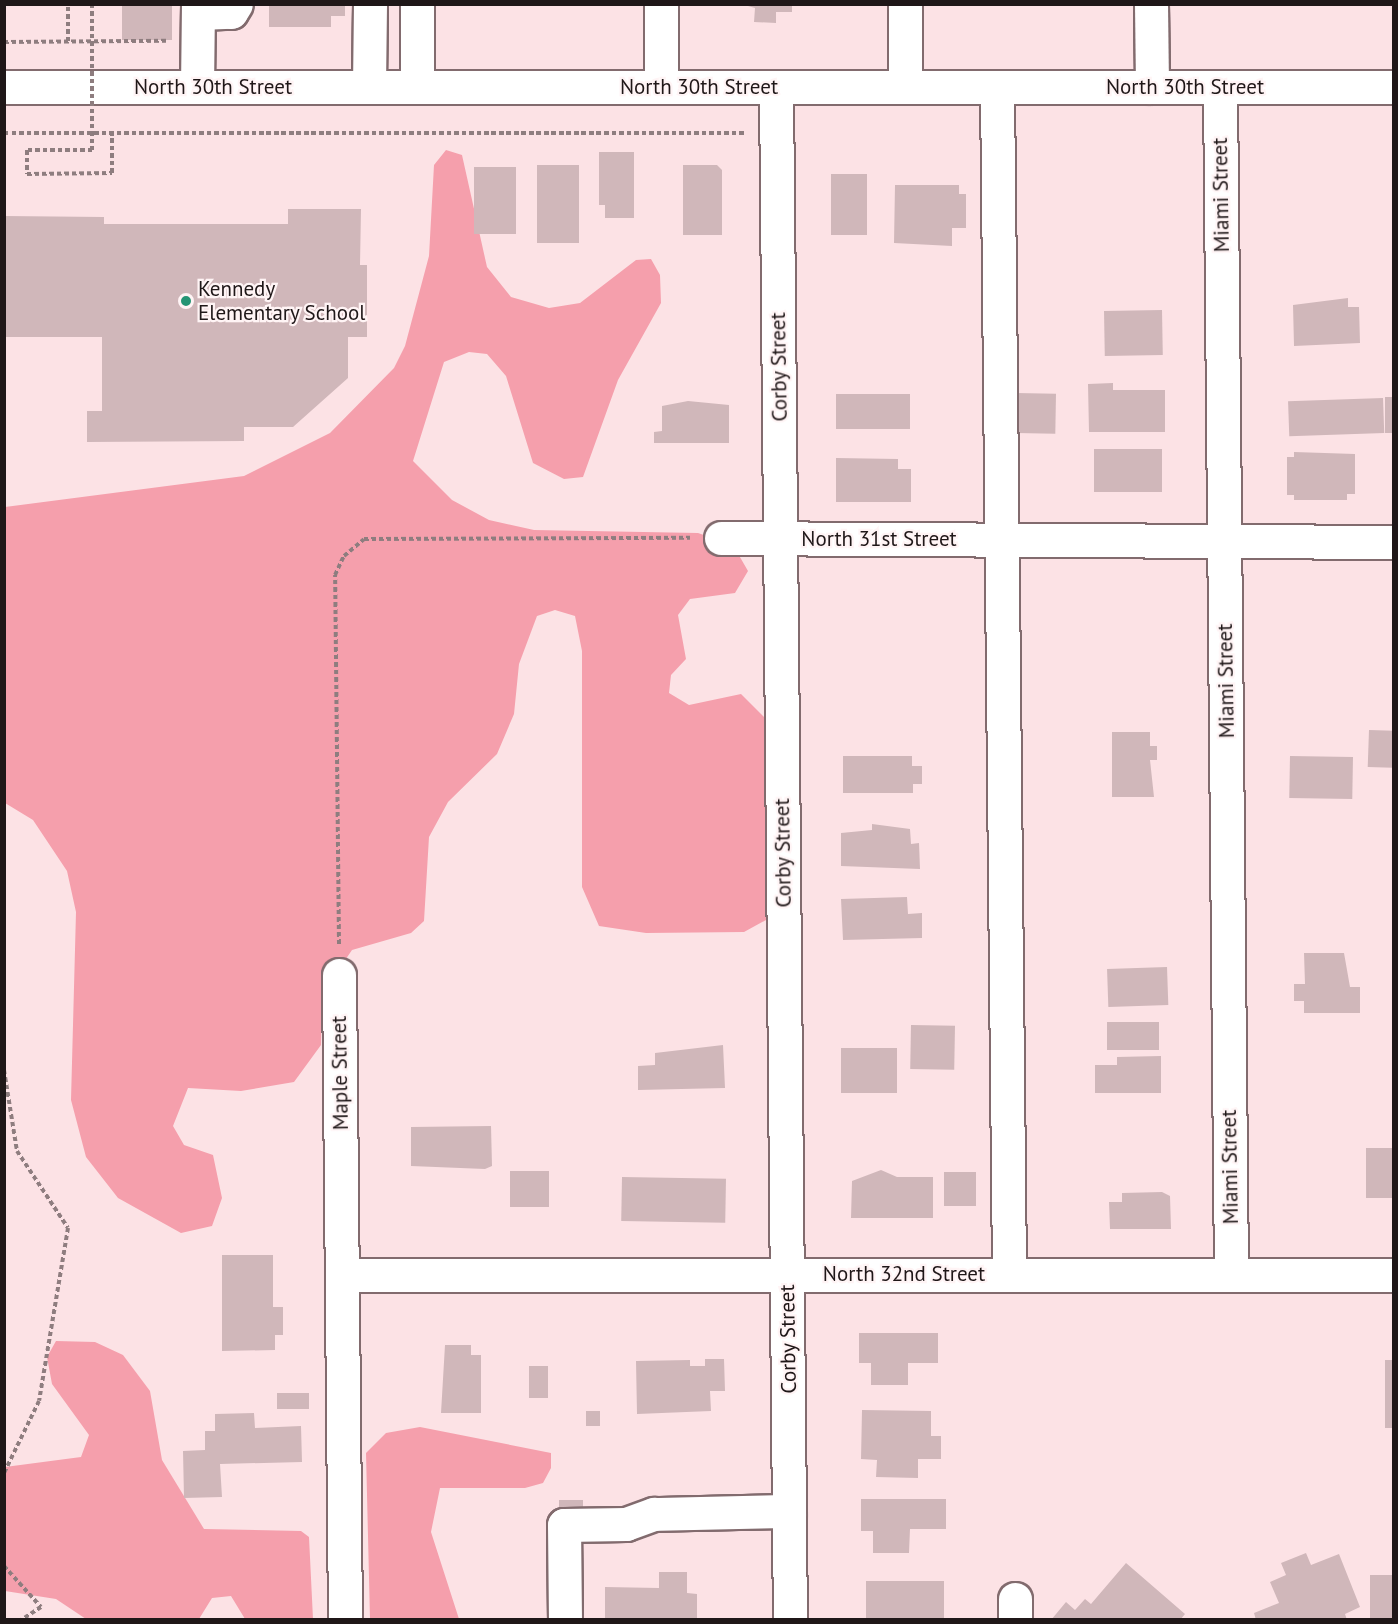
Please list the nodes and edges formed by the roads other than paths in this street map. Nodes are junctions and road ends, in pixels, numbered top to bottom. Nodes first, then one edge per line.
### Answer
1 (237, 4) edge
2 (370, 4) edge
3 (417, 4) edge
4 (661, 4) edge
5 (905, 4) edge
6 (1151, 4) edge
7 (198, 20) edge
8 (369, 86) junction
9 (417, 86) junction
10 (4, 87) edge
11 (197, 87) junction
12 (661, 87) junction
13 (776, 87) junction
14 (905, 87) junction
15 (997, 87) junction
16 (1152, 87) junction
17 (1220, 87) junction
18 (1394, 87) edge
19 (721, 538) road end
20 (781, 538) junction
21 (1002, 540) junction
22 (1224, 541) junction
23 (1394, 542) edge
24 (339, 975) road end
25 (1009, 1273) junction
26 (787, 1274) junction
27 (1231, 1274) junction
28 (342, 1275) junction
29 (1394, 1275) edge
30 (789, 1511) junction
31 (345, 1620) edge
32 (565, 1620) edge
33 (790, 1620) edge

1 - 7 street
2 - 8 street
3 - 9 street
4 - 12 street
5 - 14 street
6 - 16 street
7 - 11 street
8 - 9 street, North 30th Street
8 - 11 street, North 30th Street
9 - 12 street, North 30th Street
10 - 11 street, North 30th Street
12 - 13 street, North 30th Street
13 - 14 street, North 30th Street
13 - 20 street, Corby Street
14 - 15 street, North 30th Street
15 - 16 street, North 30th Street
15 - 21 street
16 - 17 street, North 30th Street
17 - 18 street, North 30th Street
17 - 22 street, Miami Street
19 - 20 street, North 31st Street
20 - 21 street, North 31st Street
20 - 26 street, Corby Street
21 - 22 street, North 31st Street
21 - 25 street
22 - 23 street, North 31st Street
22 - 27 street, Miami Street
24 - 28 street, Maple Street
25 - 26 street, North 32nd Street
25 - 27 street, North 32nd Street
26 - 28 street, North 32nd Street
26 - 30 street, Corby Street
27 - 29 street, North 32nd Street
28 - 31 street, Maple Street
30 - 32 street
30 - 33 street, Corby Street

